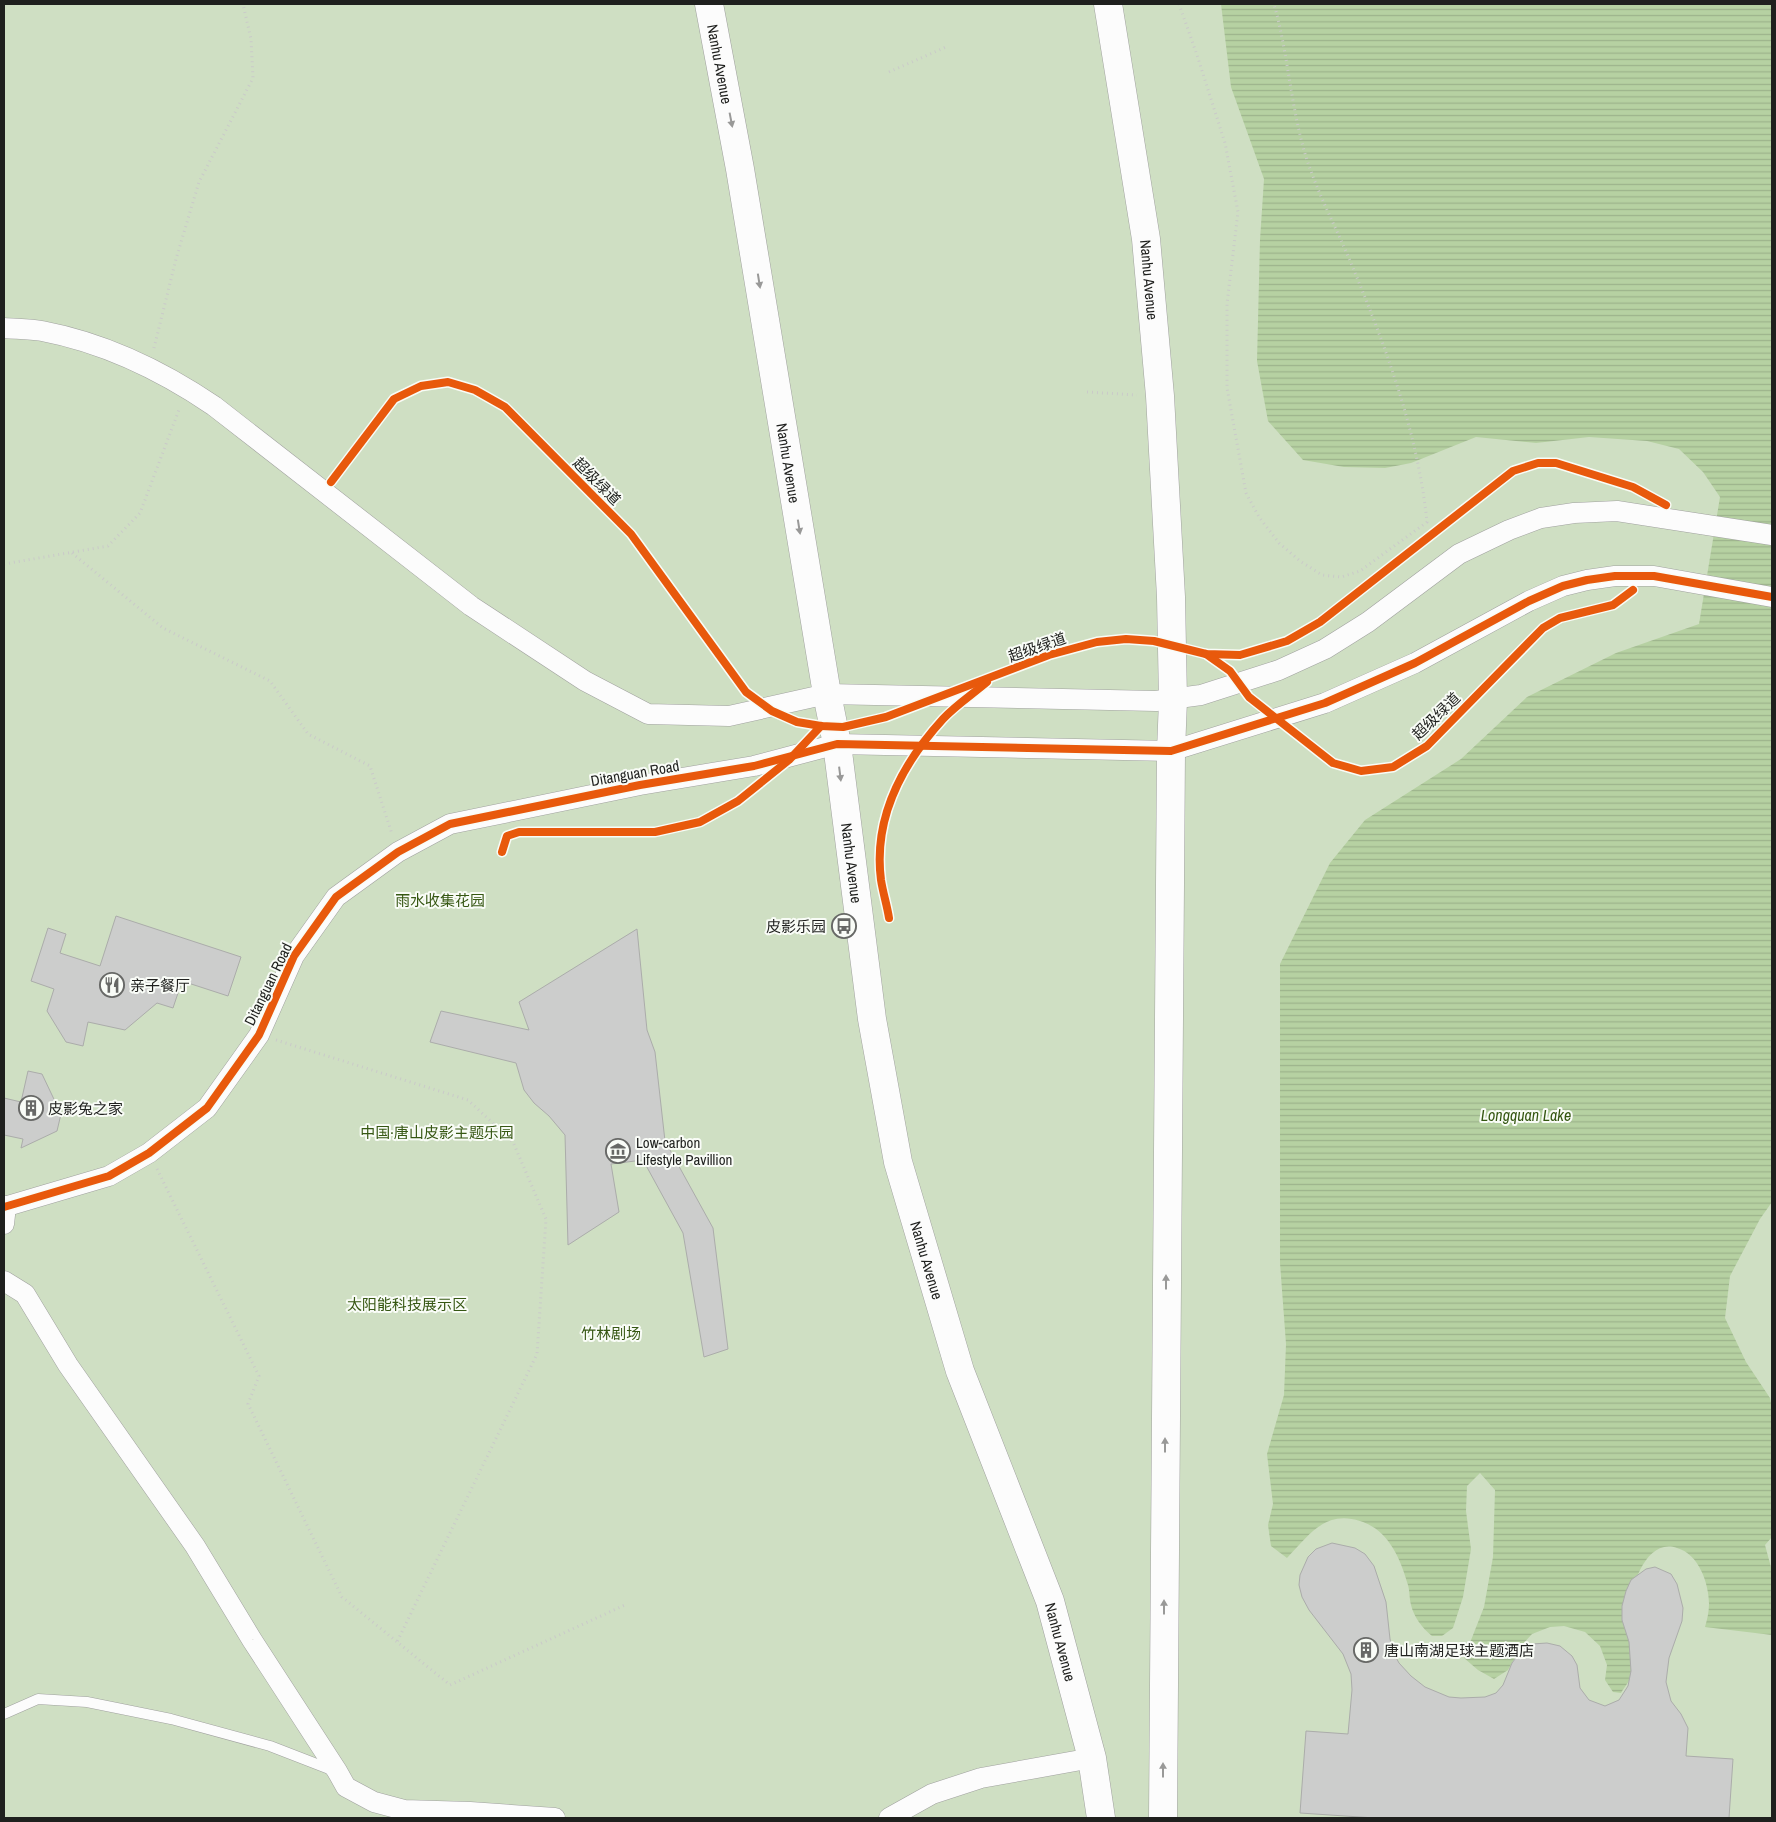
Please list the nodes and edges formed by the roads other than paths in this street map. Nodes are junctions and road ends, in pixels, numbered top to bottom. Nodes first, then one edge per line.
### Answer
1 (709, 4) edge
2 (1108, 4) edge
3 (4, 328) edge
4 (1772, 535) edge
5 (1772, 598) edge
6 (826, 694) junction
7 (1173, 700) junction
8 (836, 744) junction
9 (1171, 751) junction
10 (5, 1212) edge
11 (4, 1280) edge
12 (4, 1714) edge
13 (1092, 1758) junction
14 (337, 1771) junction
15 (555, 1818) edge
16 (888, 1818) edge
17 (1101, 1818) edge
18 (1162, 1818) edge

1 -> 6 highway, Nanhu Avenue
2 - 7 highway, Nanhu Avenue
3 - 6 street
4 - 7 street
5 - 9 street, Ditanguan Road
6 - 7 street
6 - 8 highway, Nanhu Avenue
7 - 9 highway, Nanhu Avenue
8 - 9 street, Ditanguan Road
8 - 10 street, Ditanguan Road
8 -> 13 highway, Nanhu Avenue
18 -> 9 highway, Nanhu Avenue
11 - 14 street
12 - 14 lane
13 - 16 street
13 - 17 highway, Nanhu Avenue
14 - 15 street

